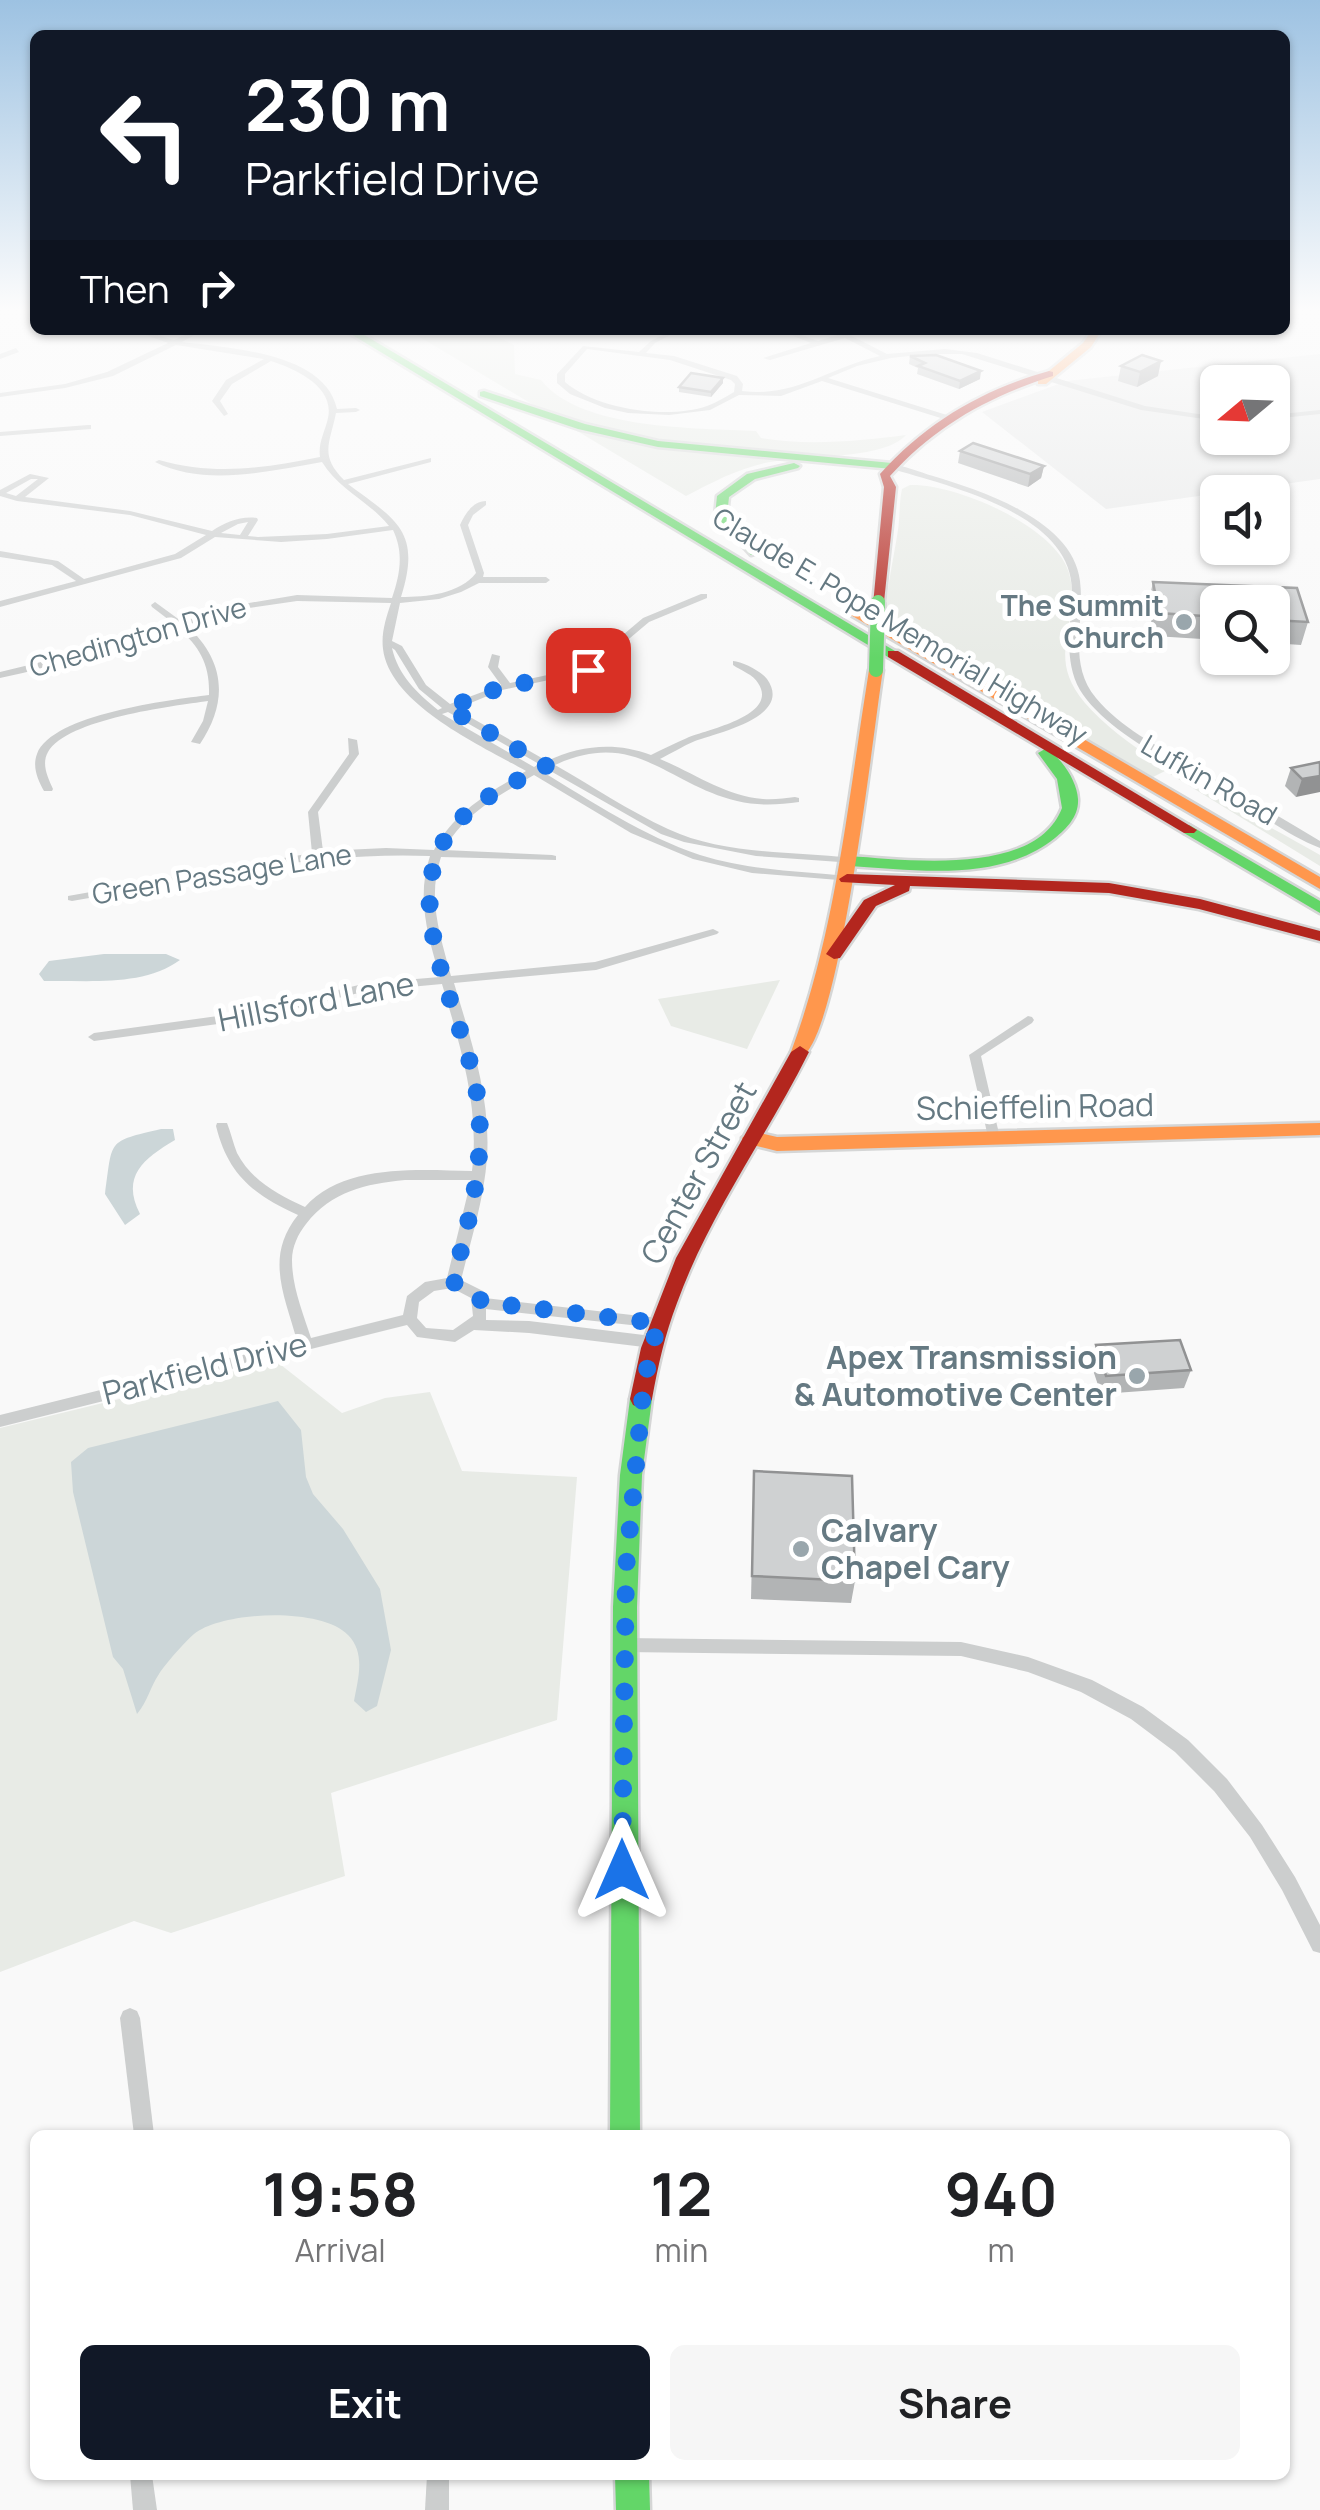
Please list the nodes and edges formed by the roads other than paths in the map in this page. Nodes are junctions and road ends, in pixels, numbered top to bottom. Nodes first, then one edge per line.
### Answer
1 (330, 423) edge
2 (505, 423) edge
3 (534, 423) edge
4 (565, 423) edge
5 (940, 423) edge
6 (958, 423) edge
7 (88, 427) dead end
8 (0, 434) edge
9 (907, 447) junction
10 (324, 459) junction
11 (858, 459) junction
12 (428, 460) dead end
13 (159, 462) dead end
14 (894, 474) junction
15 (345, 482) junction
16 (0, 494) edge
17 (17, 499) junction
18 (484, 503) dead end
19 (396, 527) junction
20 (215, 535) junction
21 (242, 538) junction
22 (754, 552) junction
23 (0, 554) edge
24 (478, 580) junction
25 (546, 580) dead end
26 (83, 582) junction
27 (704, 596) dead end
28 (395, 598) junction
29 (0, 604) edge
30 (155, 605) dead end
31 (177, 623) junction
32 (390, 643) joint
33 (495, 656) dead end
34 (736, 663) dead end
35 (588, 670) junction
36 (0, 675) edge
37 (604, 676) dead end
38 (507, 686) junction
39 (212, 697) junction
40 (442, 711) junction
41 (1025, 733) junction
42 (352, 740) dead end
43 (196, 742) dead end
44 (29, 746) dead end
45 (45, 748) junction
46 (651, 759) junction
47 (540, 768) junction
48 (48, 788) dead end
49 (795, 800) dead end
50 (1320, 845) edge
51 (438, 854) junction
52 (318, 855) junction
53 (552, 858) dead end
54 (848, 870) junction
55 (1320, 884) edge
56 (916, 886) junction
57 (72, 898) dead end
58 (1320, 908) edge
59 (713, 932) dead end
60 (1320, 936) edge
61 (834, 954) junction
62 (446, 980) junction
63 (1028, 1020) dead end
64 (94, 1037) dead end
65 (222, 1126) dead end
66 (1320, 1129) edge
67 (751, 1138) junction
68 (994, 1138) junction
69 (478, 1176) junction
70 (305, 1212) junction
71 (453, 1282) junction
72 (482, 1302) junction
73 (410, 1319) junction
74 (475, 1325) junction
75 (655, 1332) junction
76 (305, 1344) junction
77 (0, 1421) edge
78 (624, 1645) junction
79 (1320, 1944) edge
80 (130, 2018) dead end
81 (143, 2130) edge
82 (626, 2130) edge
83 (142, 2480) edge
84 (438, 2480) edge
85 (632, 2480) edge
86 (145, 2510) edge
87 (437, 2510) edge
88 (634, 2510) edge

1 - 10 street
2 - 41 main road, Claude E. Pope Memorial Highway
3 - 22 main road, Claude E. Pope Memorial Highway
4 - 11 main road
5 - 9 main road
6 - 14 main road
7 - 8 street
9 - 11 main road
9 - 14 main road
10 - 13 street
10 - 15 street
11 - 14 main road
12 - 15 street
14 - 22 main road
14 - 50 street, Lufkin Road
14 - 54 main road, Center Street, bridge
15 - 19 street
16 - 17 street
16 - 17 street
17 - 20 street
18 - 24 street
19 - 21 street
19 - 28 street
20 - 21 street
20 - 21 street
20 - 26 street
22 - 55 main road, Claude E. Pope Memorial Highway
23 - 26 street
24 - 25 street, Chedington Drive
24 - 28 street, Chedington Drive
26 - 29 street
27 - 35 street
28 - 31 street, Chedington Drive
28 - 32 street
30 - 31 street
31 - 36 street, Chedington Drive
31 - 39 street
32 - 40 street
33 - 38 street
34 - 46 street
35 - 37 street
35 - 38 street
38 - 40 street
39 - 43 street
39 - 45 street
40 - 47 street
41 - 54 main road
41 - 58 main road, Claude E. Pope Memorial Highway
42 - 52 street
44 - 45 street
45 - 48 street
46 - 47 street
46 - 49 street
47 - 51 street
47 - 54 street
47 - 54 street
51 - 52 street, Green Passage Lane
51 - 53 street, Green Passage Lane
51 - 62 street
52 - 57 street, Green Passage Lane
54 - 56 main road
54 - 61 main road, Center Street
56 - 60 main road
56 - 61 main road
59 - 62 street, Hillsford Lane
61 - 67 main road, Center Street
62 - 64 street, Hillsford Lane
62 - 69 street
63 - 68 street
65 - 70 street
66 - 68 main road, Schieffelin Road
67 - 68 main road, Schieffelin Road
67 - 75 main road, Center Street
69 - 70 street
69 - 71 street
70 - 76 street
71 - 72 street
71 - 73 street
72 - 74 street
72 - 75 street
73 - 74 street
73 - 76 street, Parkfield Drive
74 - 75 street
75 - 78 main road, Center Street
76 - 77 street, Parkfield Drive
78 - 79 street
78 - 82 main road, Center Street
80 - 81 street
83 - 86 street
84 - 87 street
85 - 88 main road

